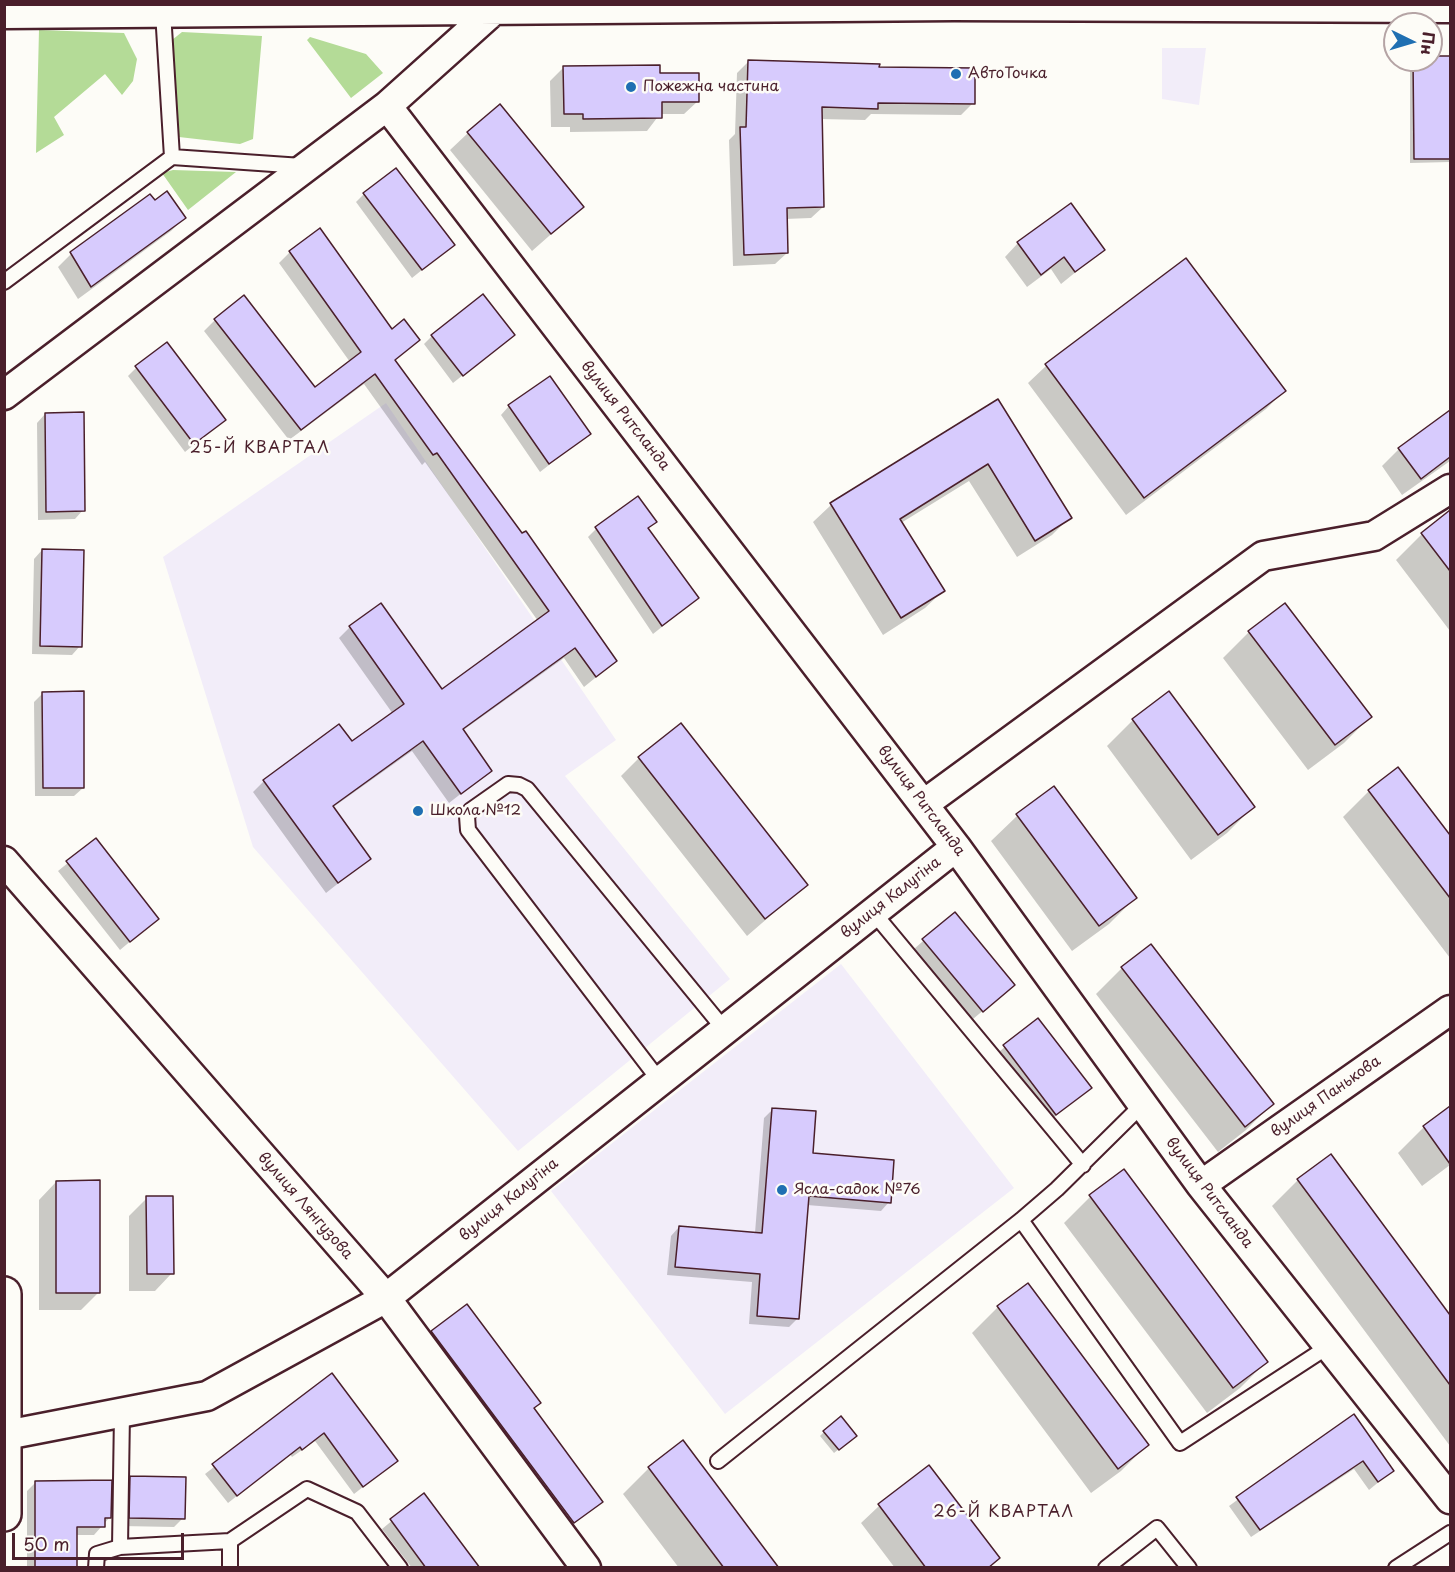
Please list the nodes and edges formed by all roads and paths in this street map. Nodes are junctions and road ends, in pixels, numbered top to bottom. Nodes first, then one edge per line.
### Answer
1 (954, 5) edge
2 (1450, 8) edge
3 (494, 10) junction
4 (163, 12) junction
5 (4, 14) edge
6 (387, 106) junction
7 (172, 157) junction
8 (308, 166) junction
9 (4, 282) edge
10 (4, 394) edge
11 (1450, 489) edge
12 (924, 804) junction
13 (956, 847) junction
14 (4, 861) edge
15 (873, 912) junction
16 (1450, 1010) edge
17 (724, 1029) junction
18 (659, 1080) junction
19 (1143, 1104) junction
20 (1083, 1165) junction
21 (1201, 1185) junction
22 (1022, 1220) junction
23 (4, 1294) edge
24 (386, 1298) junction
25 (1329, 1346) junction
26 (122, 1413) junction
27 (5, 1434) edge
28 (717, 1461) dead end
29 (1450, 1499) edge
30 (4, 1514) edge
31 (1450, 1533) edge
32 (230, 1541) junction
33 (120, 1547) junction
34 (96, 1568) edge
35 (230, 1568) edge
36 (400, 1568) edge
37 (586, 1568) edge
38 (1106, 1568) edge
39 (1189, 1568) edge
40 (1396, 1568) edge

1 - 2 street
1 - 3 street
3 - 4 street
3 - 6 street
4 - 5 street
4 - 7 lane
6 - 8 street
6 - 12 street, вулиця Ритсланда
7 - 8 lane
7 - 9 lane
8 - 10 street
11 - 12 street
12 - 13 street, вулиця Ритсланда
13 - 15 street, вулиця Калугіна
13 - 19 street, вулиця Ритсланда
14 - 24 street, вулиця Лянгузова
15 - 17 street, вулиця Калугіна
15 - 20 lane
16 - 21 street, вулиця Панькова
17 - 18 street, вулиця Калугіна
17 - 18 lane
18 - 24 street, вулиця Калугіна
19 - 20 lane
19 - 21 street, вулиця Ритсланда
20 - 22 lane
21 - 25 street, вулиця Ритсланда
22 - 25 lane
22 - 28 lane
23 - 27 street
24 - 26 street, вулиця Калугіна
24 - 37 street, вулиця Лянгузова
25 - 29 street, вулиця Ритсланда
26 - 27 street, вулиця Калугіна
26 - 33 lane
27 - 30 street
31 - 40 lane
32 - 33 lane
32 - 35 lane
32 - 36 lane
33 - 34 lane
38 - 39 lane

